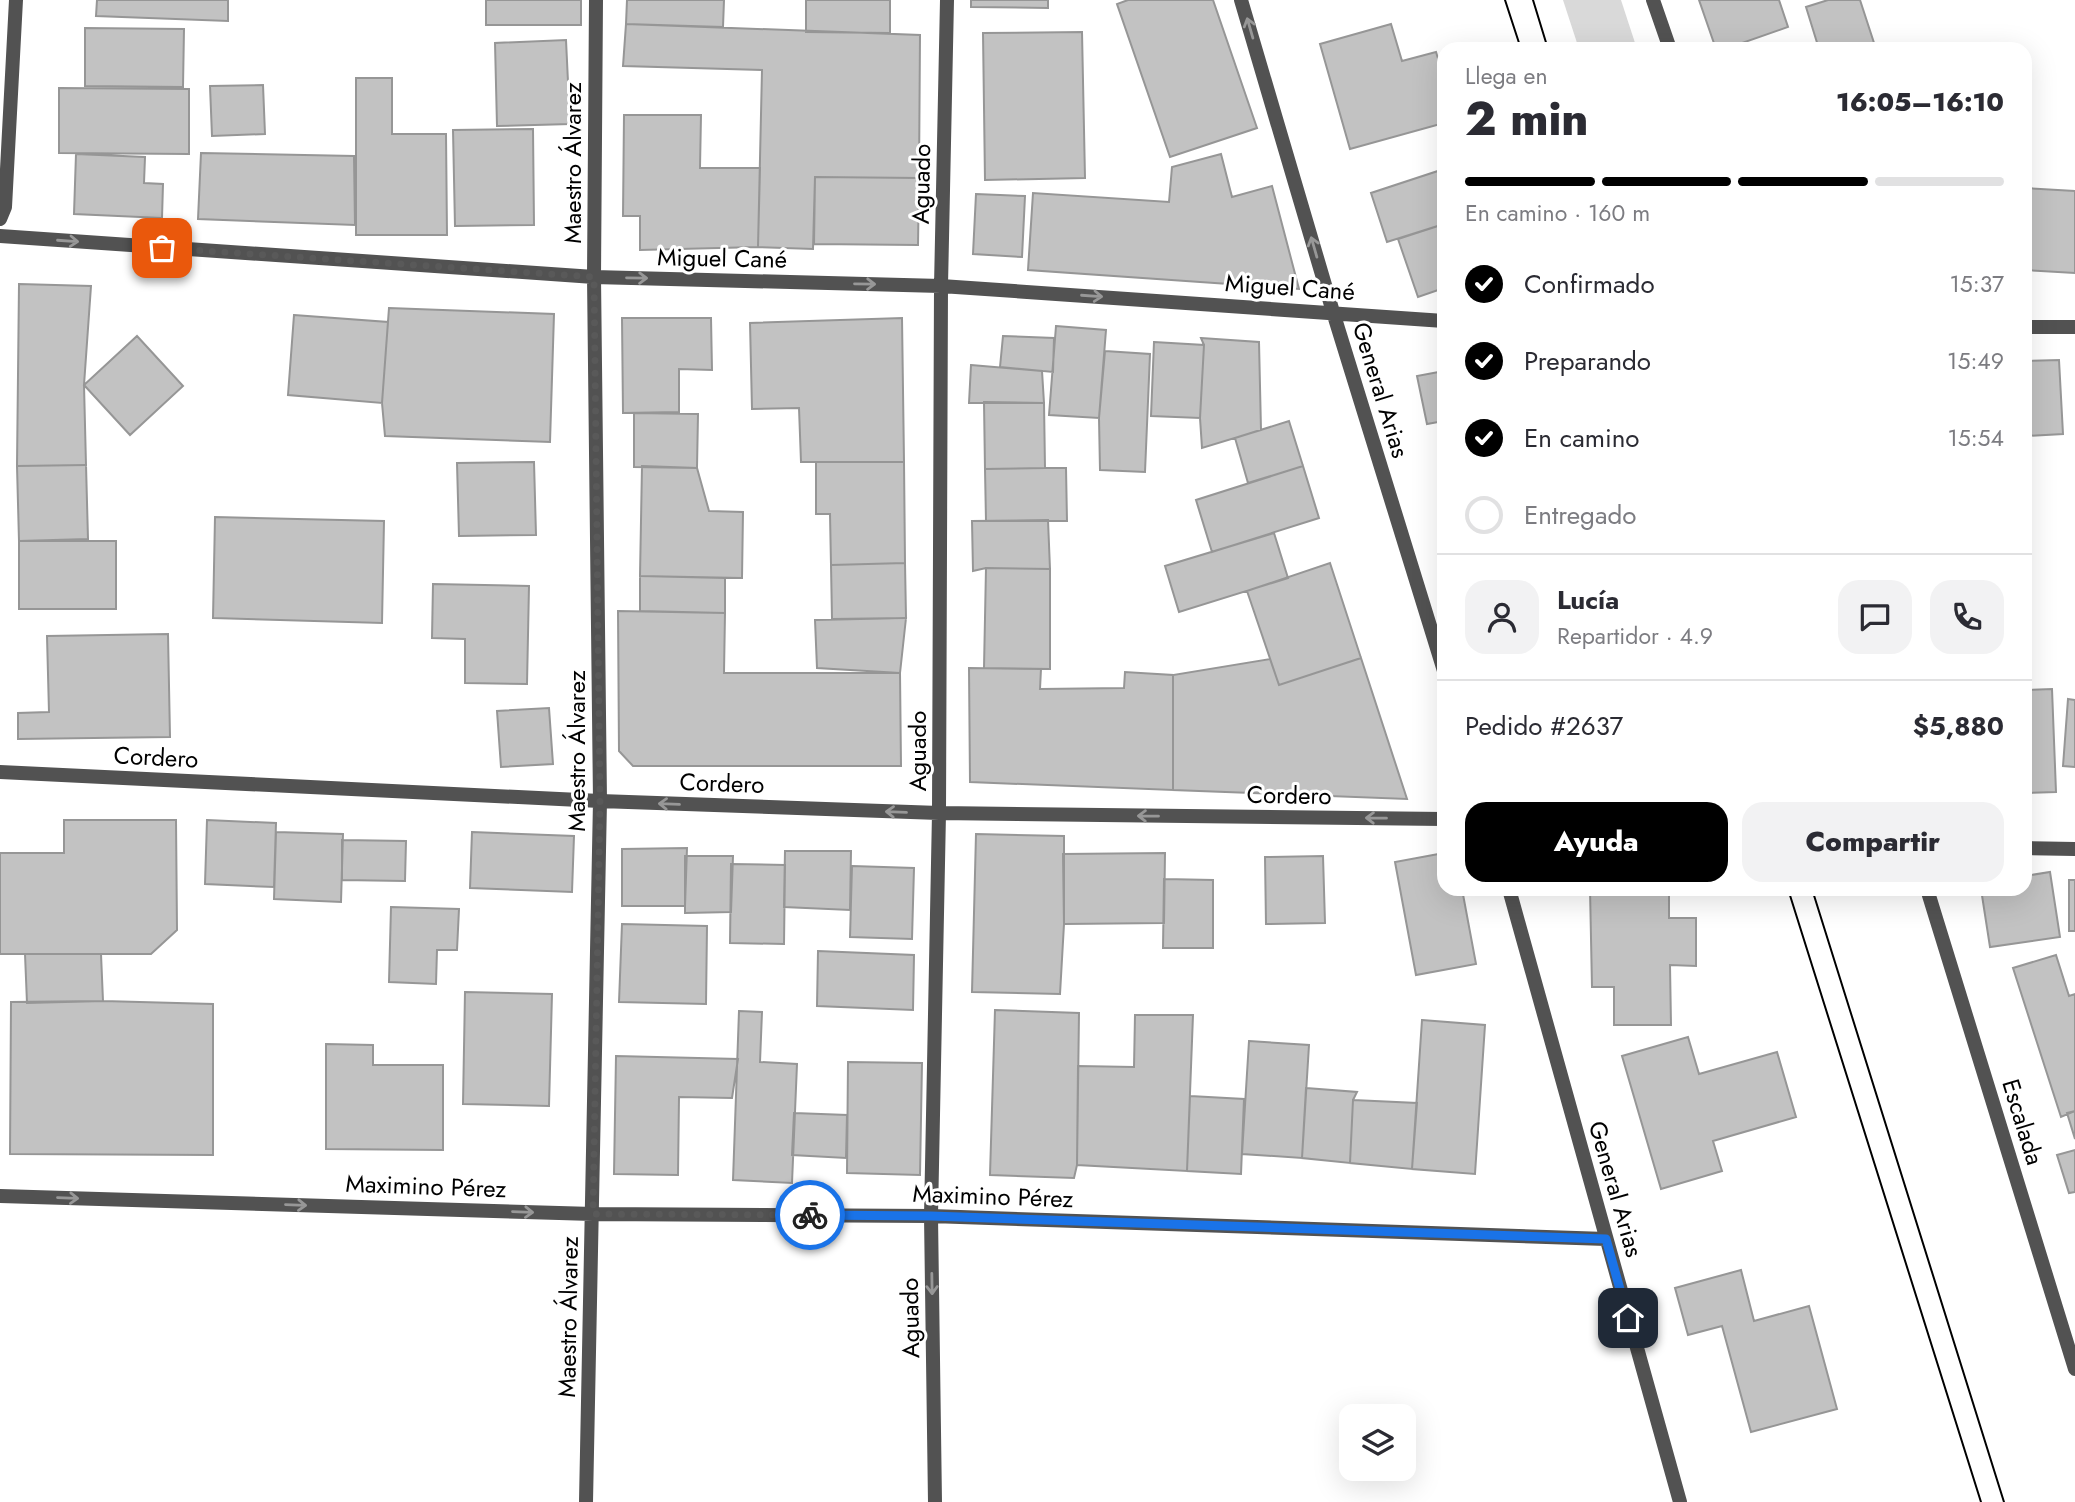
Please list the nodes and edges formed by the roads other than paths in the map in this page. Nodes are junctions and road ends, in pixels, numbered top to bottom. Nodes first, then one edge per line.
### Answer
1 (16, 0) edge
2 (596, 0) edge
3 (947, 0) edge
4 (1241, 0) edge
5 (1653, 0) edge
6 (1668, 42) edge
7 (0, 219) edge
8 (0, 236) edge
9 (594, 277) junction
10 (941, 286) junction
11 (1333, 312) junction
12 (1437, 320) edge
13 (2032, 327) edge
14 (2075, 327) edge
15 (1437, 648) edge
16 (0, 772) edge
17 (600, 801) junction
18 (939, 813) junction
19 (1437, 819) edge
20 (2032, 848) edge
21 (2075, 849) edge
22 (1511, 896) edge
23 (1929, 896) edge
24 (0, 1196) edge
25 (593, 1214) junction
26 (931, 1216) junction
27 (1606, 1239) junction
28 (2075, 1369) edge
29 (586, 1502) edge
30 (935, 1502) edge
31 (1680, 1502) edge

1 - 7 street
2 - 9 street, Maestro Álvarez
3 - 10 street, Aguado
11 -> 4 street, General Arias
5 - 6 street
8 -> 9 street, Miguel Cané
9 -> 10 street, Miguel Cané
9 - 17 street, Maestro Álvarez
10 -> 11 street, Miguel Cané
10 - 18 street, Aguado
11 - 12 street, Miguel Cané
11 - 15 street, General Arias
13 - 14 street
16 - 17 street, Cordero
18 -> 17 street, Cordero
17 - 25 street, Maestro Álvarez
19 -> 18 street, Cordero
18 - 26 street, Aguado
20 - 21 street
22 - 27 street, General Arias
23 - 28 street, Escalada
24 -> 25 street, Maximino Pérez
25 - 26 street, Maximino Pérez
25 - 29 street, Maestro Álvarez
26 - 27 street, Maximino Pérez
26 -> 30 street, Aguado
27 - 31 street, General Arias

